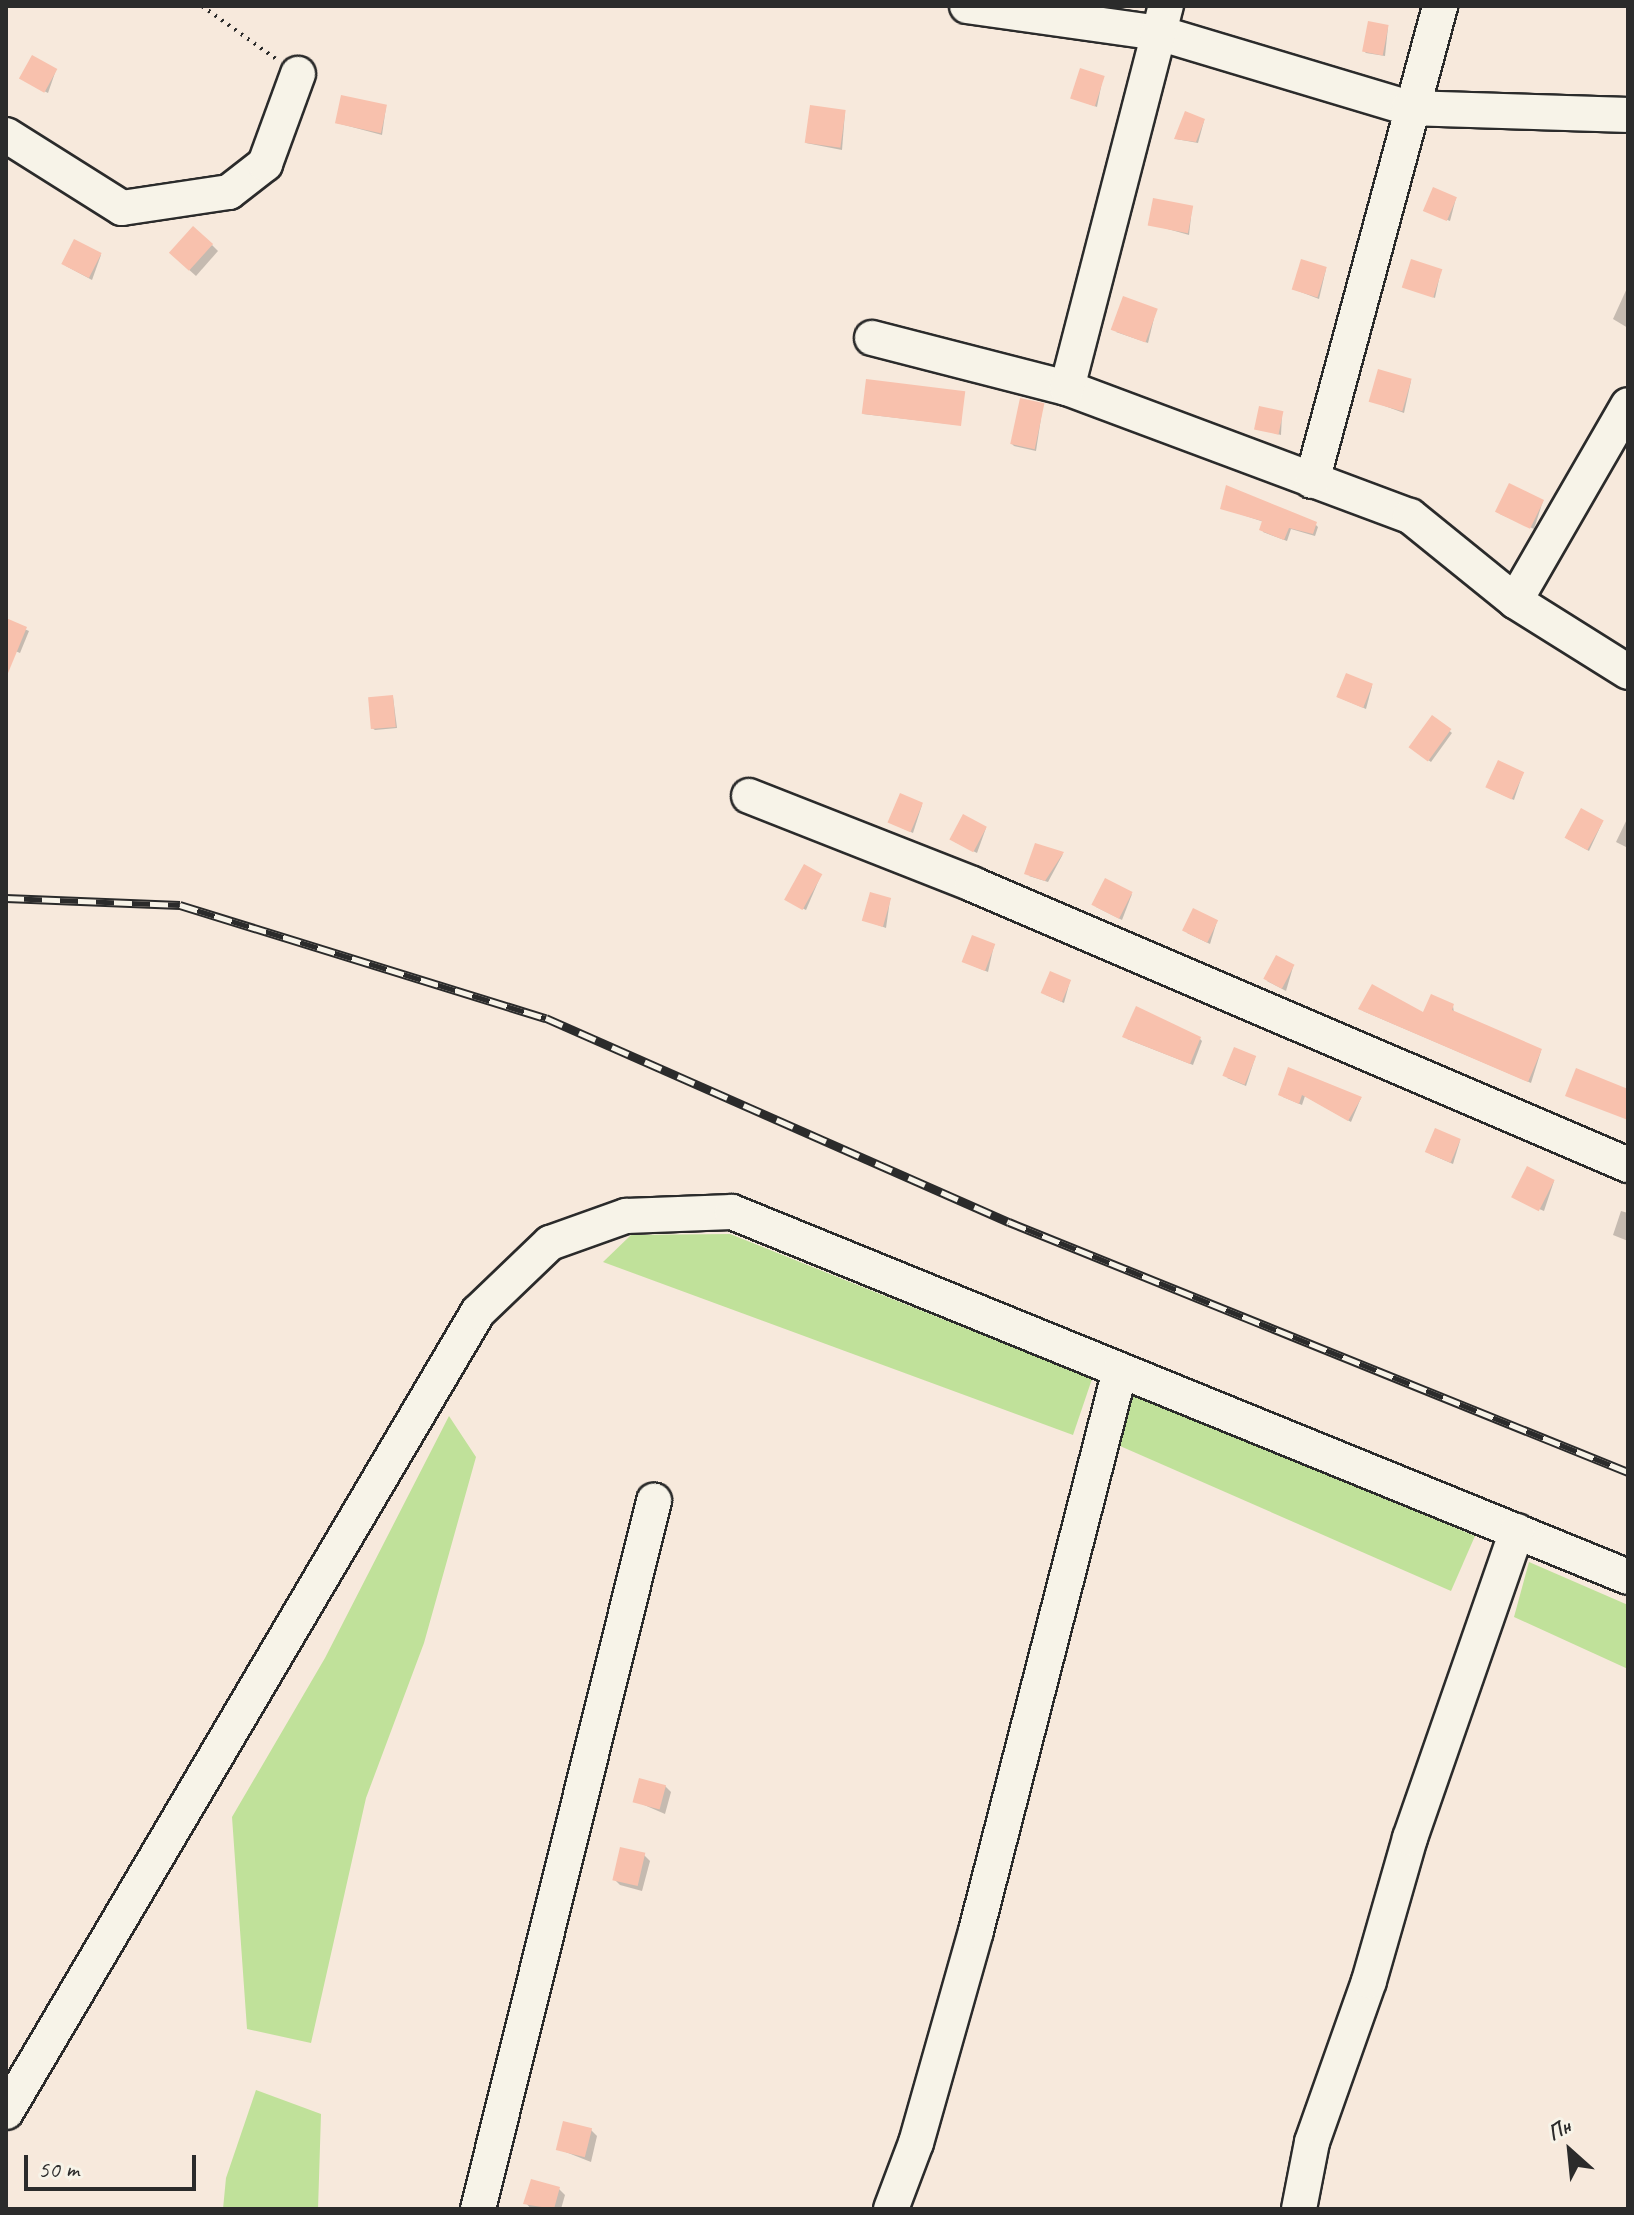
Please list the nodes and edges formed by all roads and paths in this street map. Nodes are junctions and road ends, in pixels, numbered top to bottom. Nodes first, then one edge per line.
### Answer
1 (202, 6) edge
2 (967, 6) edge
3 (1440, 6) edge
4 (1162, 20) edge
5 (298, 74) joint
6 (1409, 108) junction
7 (1628, 115) edge
8 (6, 135) edge
9 (872, 338) dead end
10 (1067, 388) junction
11 (1628, 405) edge
12 (1312, 481) junction
13 (1515, 601) junction
14 (1628, 672) edge
15 (749, 796) dead end
16 (1628, 1165) edge
17 (1120, 1370) junction
18 (654, 1501) dead end
19 (1517, 1531) junction
20 (1628, 1577) edge
21 (6, 2112) edge
22 (478, 2209) edge
23 (891, 2209) edge
24 (1299, 2209) edge

1 - 5 path
2 - 4 street
3 - 6 street
4 - 6 street
4 - 10 street
5 - 8 street
6 - 7 street
6 - 12 street
9 - 10 street
10 - 12 street
11 - 13 street
12 - 13 street
13 - 14 street
15 - 16 street
17 - 19 street
17 - 21 street
17 - 23 street
18 - 22 street
19 - 20 street
19 - 24 street

